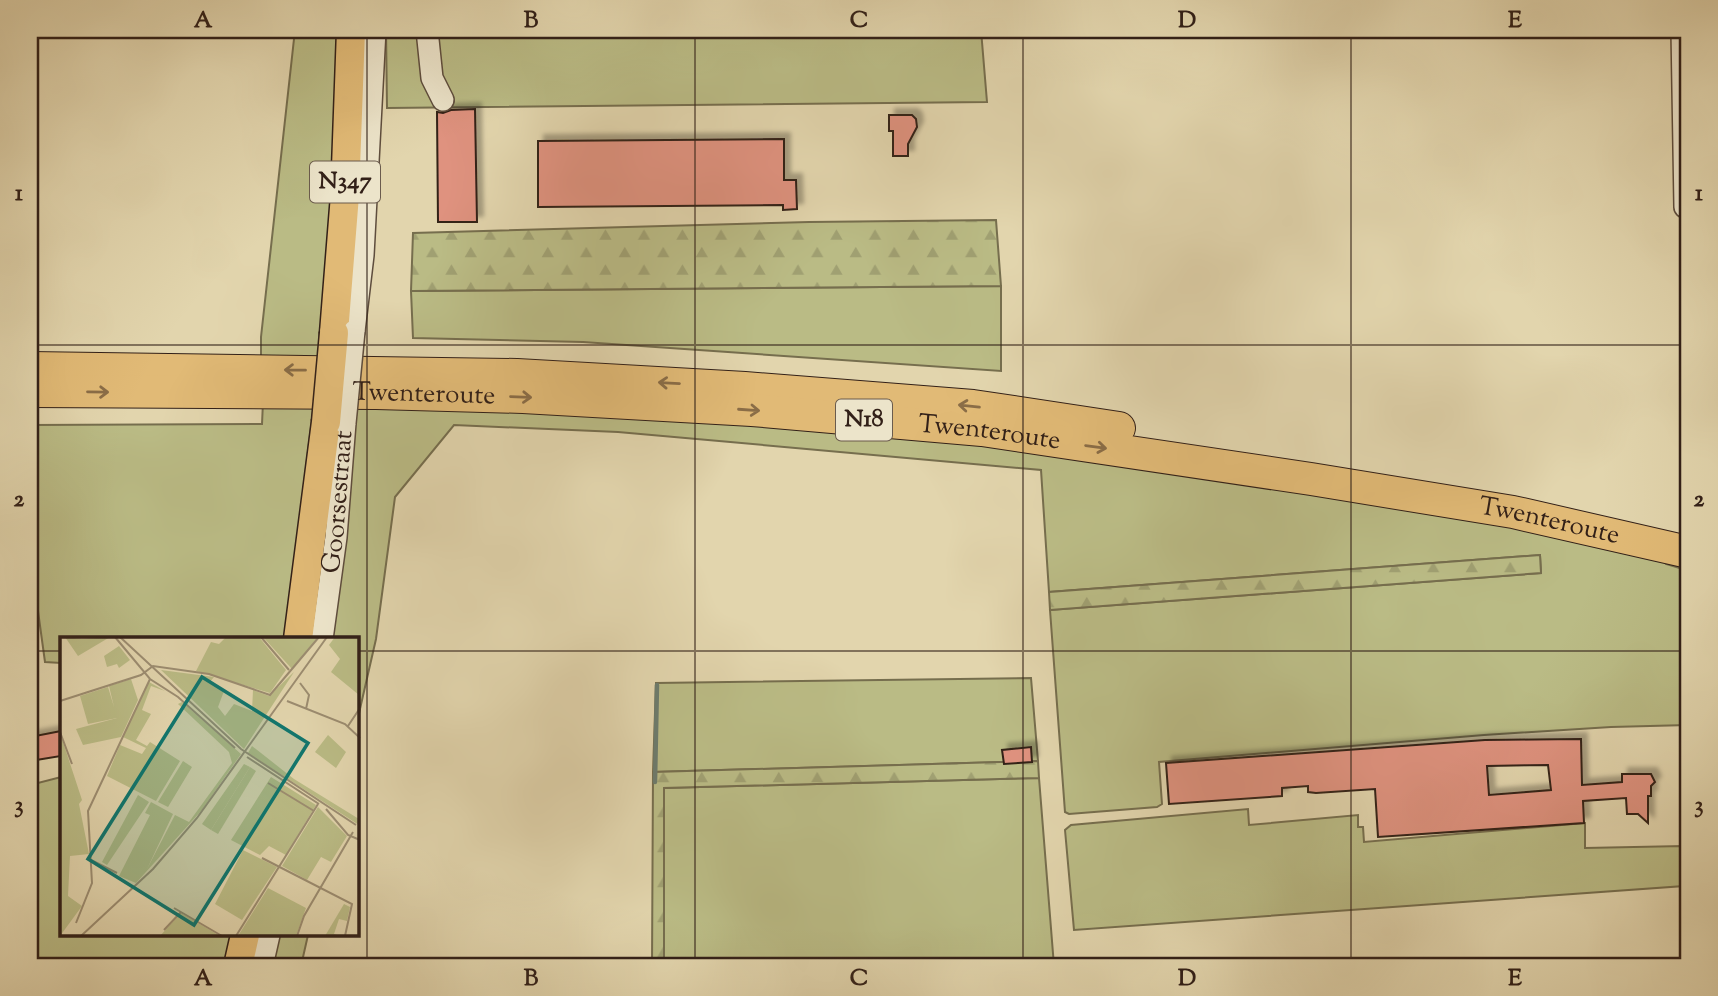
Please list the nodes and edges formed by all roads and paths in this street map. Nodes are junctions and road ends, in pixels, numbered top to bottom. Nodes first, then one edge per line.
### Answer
1 (351, 30) edge
2 (375, 30) edge
3 (427, 30) edge
4 (1682, 30) edge
5 (443, 100) dead end
6 (1685, 207) dead end
7 (344, 332) junction
8 (30, 368) edge
9 (30, 391) edge
10 (335, 423) junction
11 (1688, 530) edge
12 (1688, 552) edge
13 (298, 637) edge
14 (322, 637) edge
15 (245, 936) edge
16 (269, 936) edge
17 (238, 966) edge
18 (262, 966) edge

1 - 7 main road, Goorsestraat / N347
2 - 7 street, Goorsestraat
3 - 5 street
4 - 6 street
7 - 10 main road, Goorsestraat / N347, bridge
11 -> 8 highway, Twenteroute / N18
9 -> 12 highway, Twenteroute / N18
10 - 13 main road, Goorsestraat / N347
10 - 14 street, Goorsestraat
15 - 17 main road
16 - 18 street

